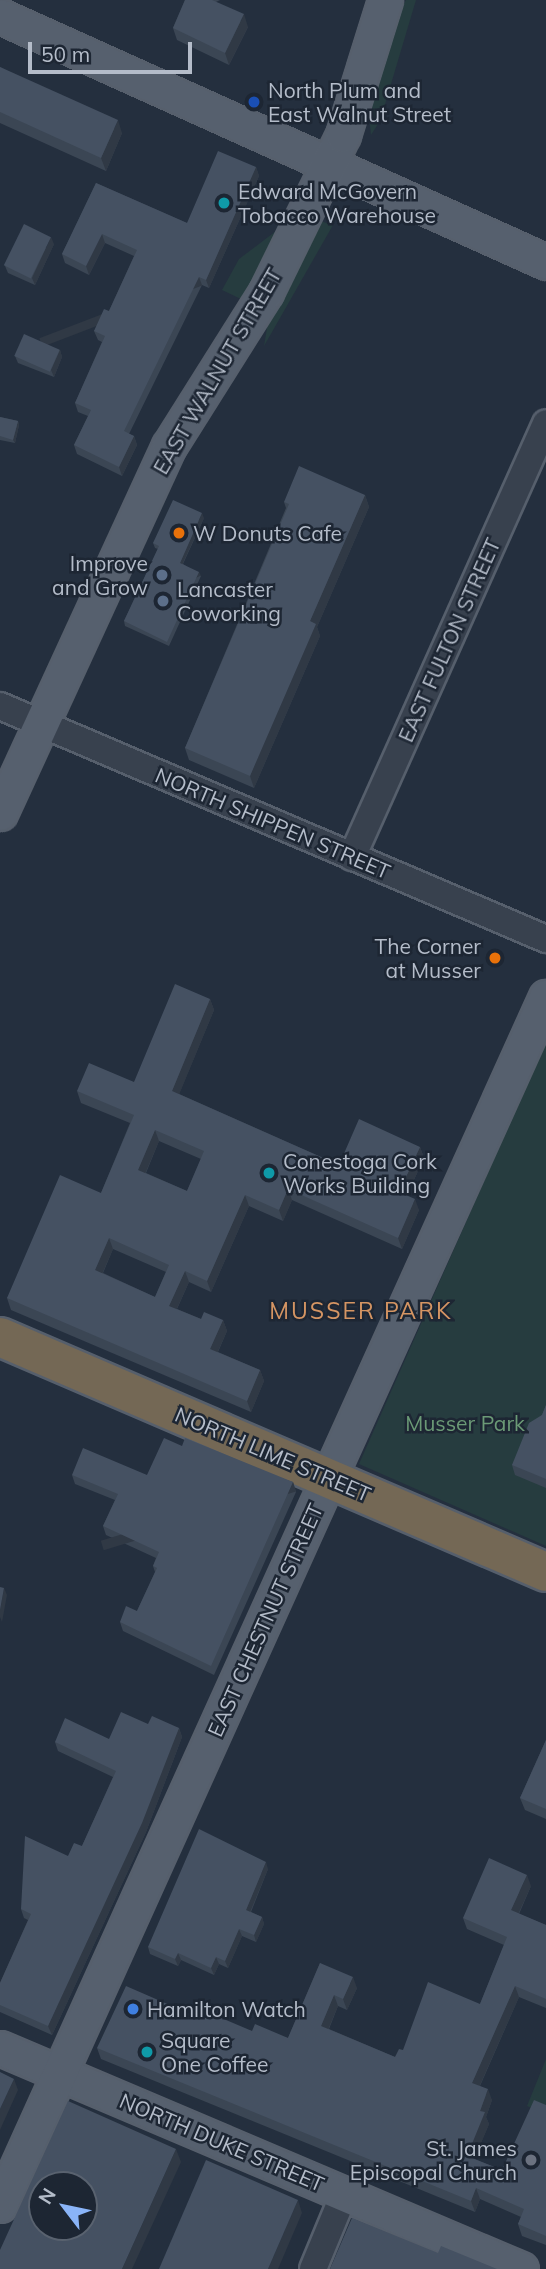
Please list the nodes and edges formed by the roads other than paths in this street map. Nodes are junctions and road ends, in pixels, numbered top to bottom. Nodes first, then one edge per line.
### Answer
1 (385, 0) edge
2 (0, 16) edge
3 (329, 164) junction
4 (546, 262) edge
5 (546, 423) edge
6 (0, 706) edge
7 (41, 724) junction
8 (0, 813) edge
9 (352, 857) junction
10 (546, 939) edge
11 (546, 997) edge
12 (0, 1337) edge
13 (328, 1478) junction
14 (546, 1572) edge
15 (0, 2048) edge
16 (60, 2073) junction
17 (344, 2194) junction
18 (0, 2204) edge
19 (313, 2269) edge
20 (521, 2269) edge

1 - 3 main road, EAST WALNUT STREET
2 - 3 main road
3 - 4 main road
3 - 7 main road, EAST WALNUT STREET
5 - 9 street, EAST FULTON STREET
6 - 7 street, NORTH SHIPPEN STREET
7 - 8 main road, EAST WALNUT STREET
7 - 9 street, NORTH SHIPPEN STREET
9 - 10 street, NORTH SHIPPEN STREET
11 - 13 main road, EAST CHESTNUT STREET
12 - 13 highway, NORTH LIME STREET
13 - 14 highway, NORTH LIME STREET
13 - 16 main road, EAST CHESTNUT STREET
15 - 16 main road, NORTH DUKE STREET
16 - 17 main road, NORTH DUKE STREET
16 - 18 main road, EAST CHESTNUT STREET
17 - 19 street
17 - 20 main road, NORTH DUKE STREET

